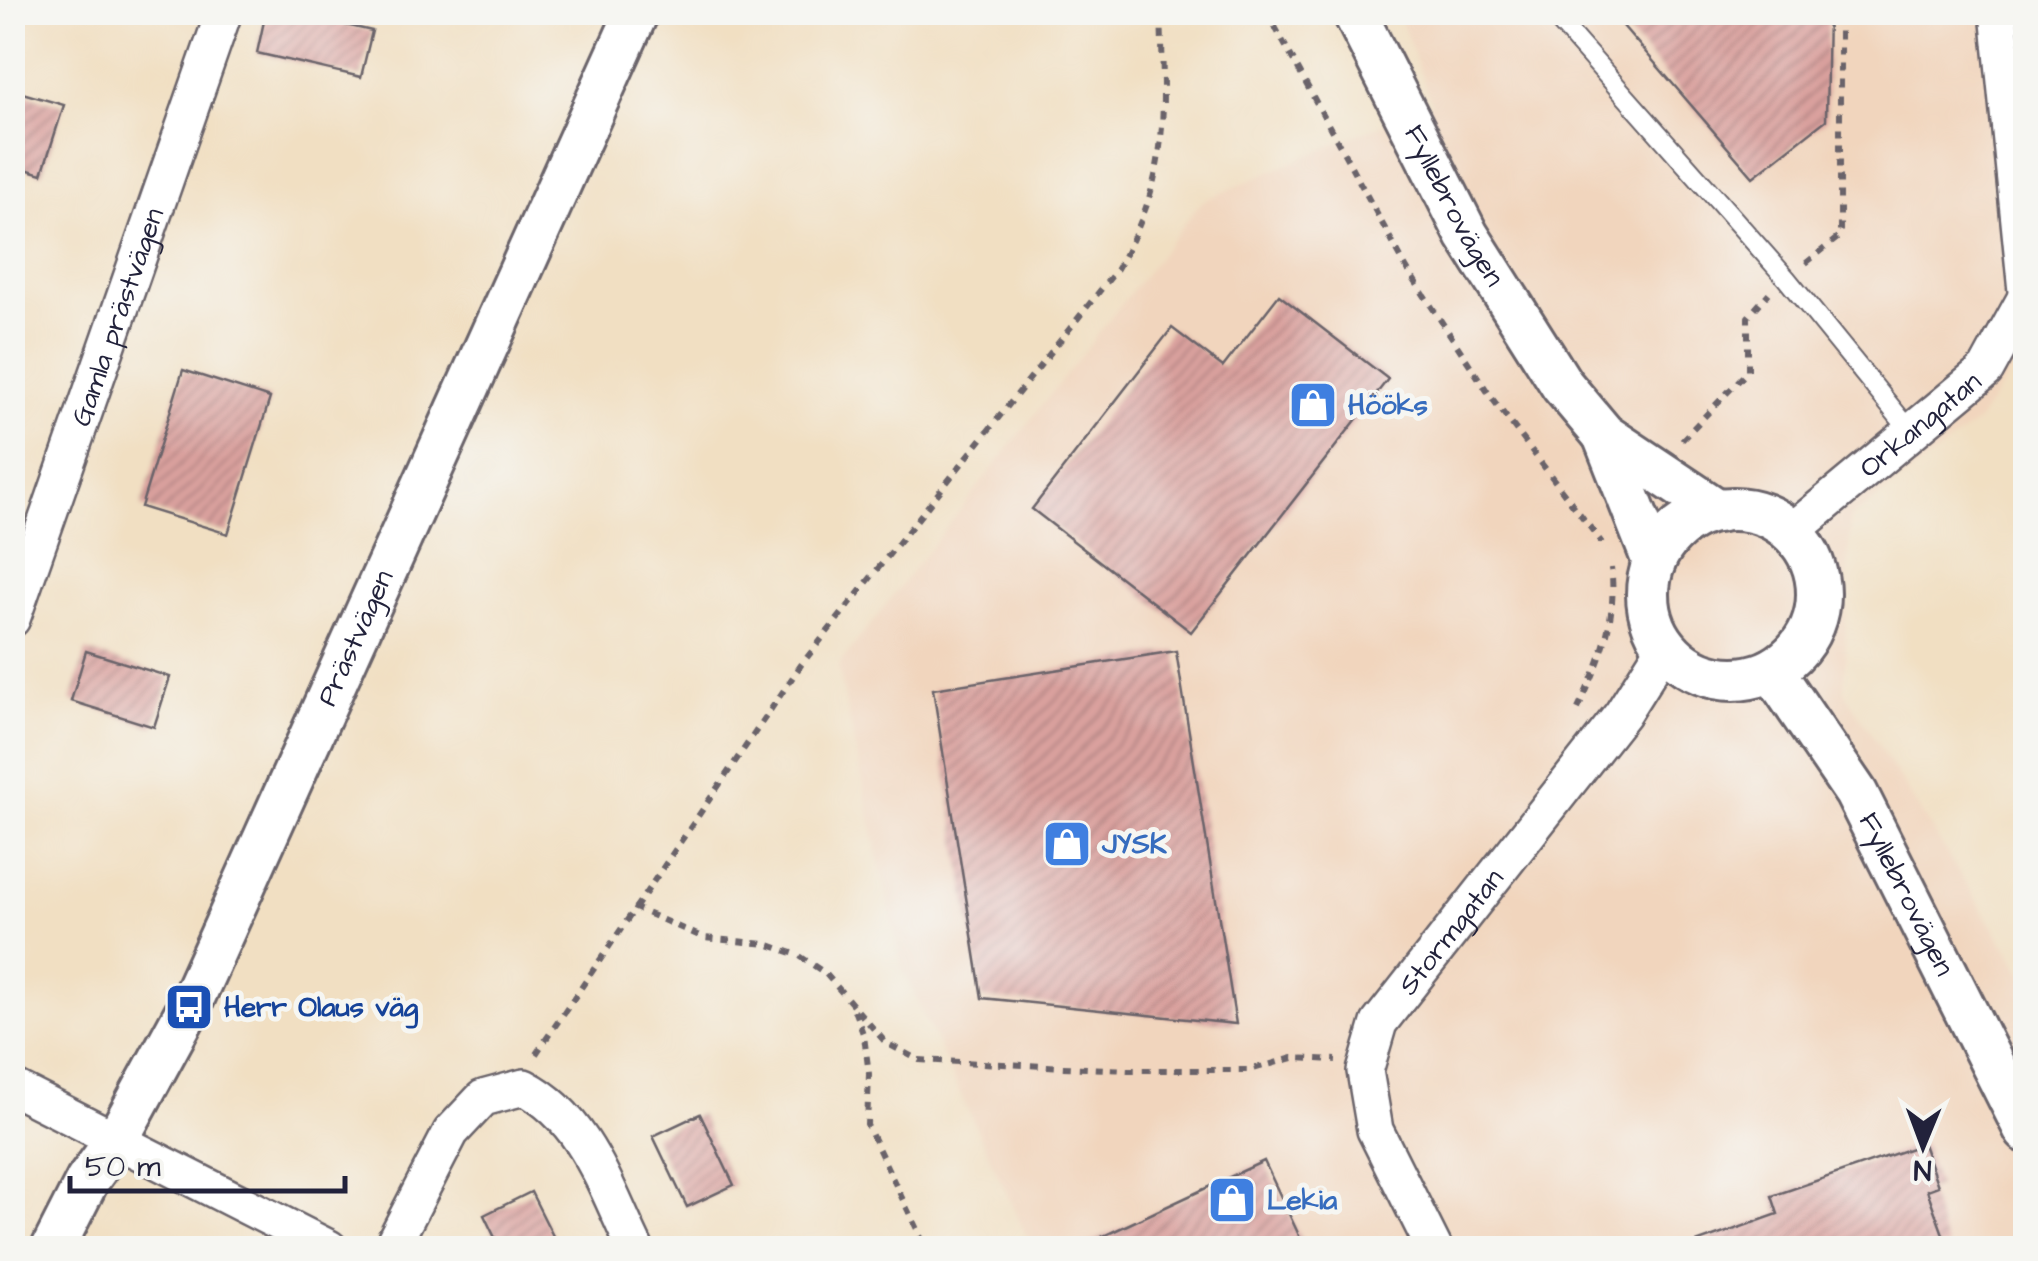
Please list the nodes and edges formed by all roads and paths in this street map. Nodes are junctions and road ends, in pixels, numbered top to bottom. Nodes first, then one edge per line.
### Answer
1 (224, 12) edge
2 (637, 12) edge
3 (1161, 12) edge
4 (1267, 12) edge
5 (1354, 12) edge
6 (1551, 12) edge
7 (1840, 12) edge
8 (1998, 12) edge
9 (1786, 278) junction
10 (2026, 294) edge
11 (1912, 433) junction
12 (1635, 477) junction
13 (1718, 510) junction
14 (1587, 522) junction
15 (1791, 532) junction
16 (23, 547) edge
17 (1606, 548) dead end
18 (1610, 562) dead end
19 (1654, 562) junction
20 (12, 619) edge
21 (1665, 646) junction
22 (1772, 670) junction
23 (1574, 717) dead end
24 (633, 907) junction
25 (852, 1004) junction
26 (1338, 1060) dead end
27 (524, 1087) junction
28 (12, 1088) edge
29 (2026, 1130) edge
30 (116, 1141) junction
31 (52, 1248) edge
32 (329, 1248) edge
33 (390, 1248) edge
34 (636, 1248) edge
35 (926, 1248) edge
36 (1434, 1248) edge

1 - 16 street, Gamla prästvägen
2 - 30 street, Prästvägen
3 - 24 path
4 - 14 path
5 - 12 street, Fyllebrovägen
6 - 9 lane
7 - 9 path
8 - 10 street, Orkangatan
9 - 11 lane
9 - 12 path
10 - 11 street, Orkangatan
11 - 15 street, Orkangatan
12 - 13 street, Fyllebrovägen
12 - 14 path
12 - 19 street
13 - 15 street, Fyllebrovägen
13 - 19 street
14 - 17 path
15 - 22 street
16 - 20 street, Gamla prästvägen
18 - 23 path
19 - 21 street
21 - 22 street
21 - 36 street, Stormgatan
22 - 29 street, Fyllebrovägen
24 - 25 path
24 - 27 path
25 - 26 path
25 - 35 path
27 - 33 street
27 - 34 street
28 - 30 street
30 - 31 street, Prästvägen
30 - 32 street

